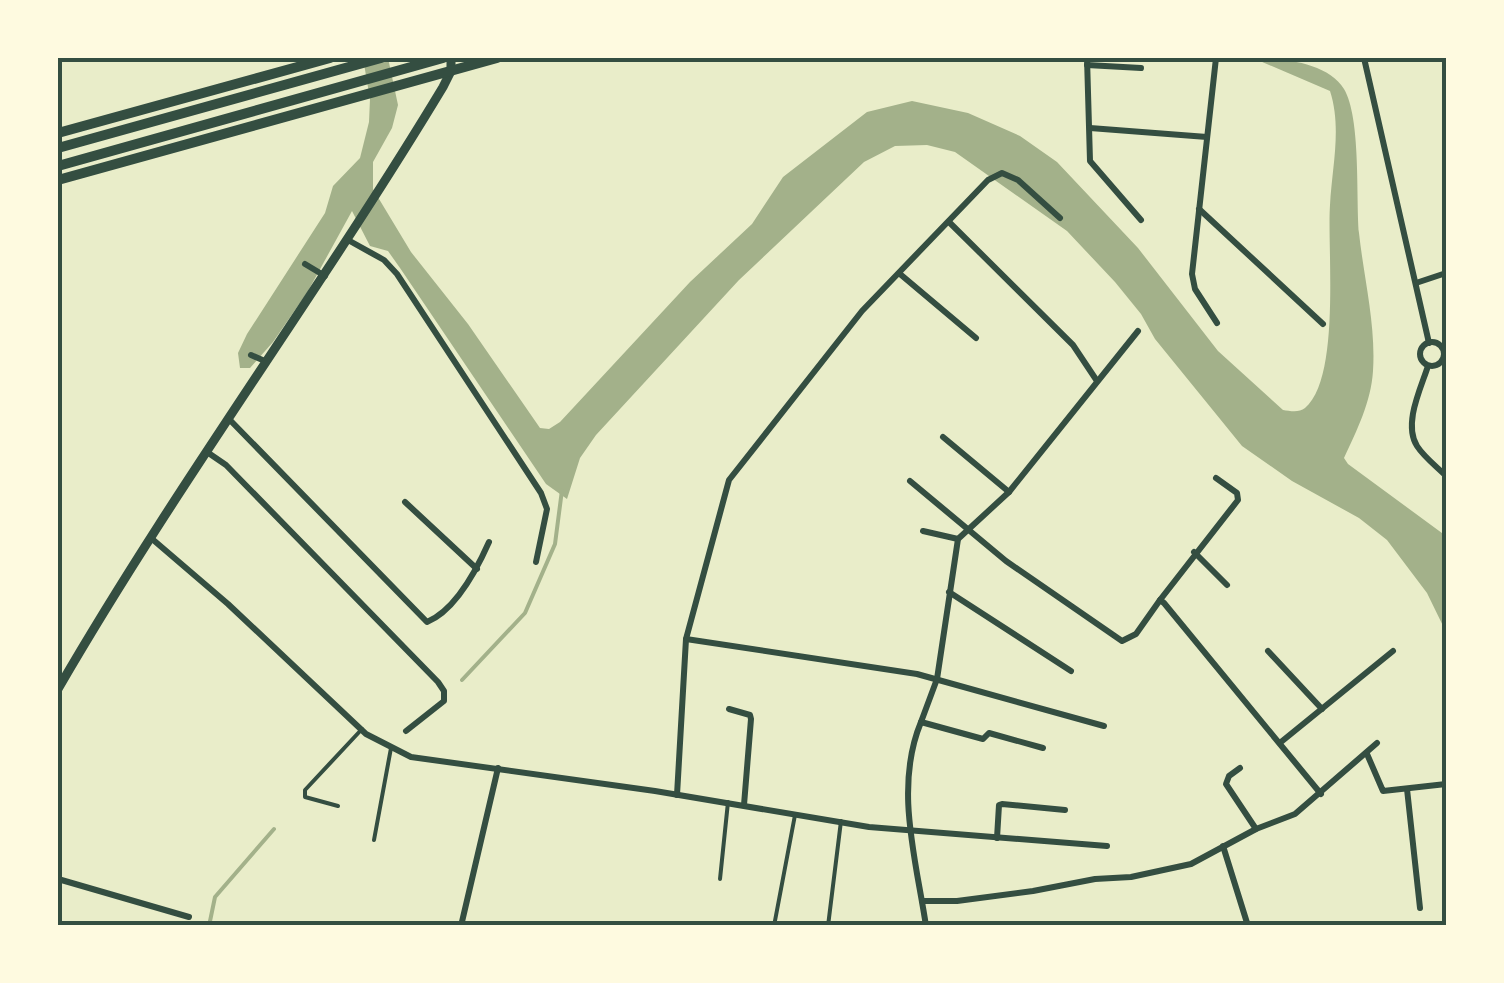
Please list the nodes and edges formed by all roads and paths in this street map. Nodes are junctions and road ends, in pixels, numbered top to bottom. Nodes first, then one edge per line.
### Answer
1 (330, 58) edge
2 (382, 58) edge
3 (443, 58) edge
4 (452, 58) edge
5 (497, 58) edge
6 (1216, 58) edge
7 (1364, 58) edge
8 (316, 60) edge
9 (1087, 61) edge
10 (1141, 68) dead end
11 (450, 71) junction
12 (1090, 128) junction
13 (58, 133) edge
14 (1207, 137) junction
15 (58, 148) edge
16 (74, 162) junction
17 (58, 166) edge
18 (76, 175) junction
19 (58, 180) edge
20 (1198, 208) junction
21 (1060, 218) dead end
22 (1141, 220) dead end
23 (949, 222) junction
24 (348, 240) junction
25 (305, 264) dead end
26 (1446, 273) edge
27 (900, 274) junction
28 (322, 275) junction
29 (1416, 283) junction
30 (1217, 323) dead end
31 (1323, 324) dead end
32 (1138, 332) dead end
33 (976, 338) dead end
34 (1429, 343) junction
35 (1445, 354) edge
36 (250, 355) dead end
37 (264, 360) junction
38 (1428, 366) junction
39 (1097, 382) junction
40 (228, 418) junction
41 (943, 437) dead end
42 (206, 452) junction
43 (1446, 476) edge
44 (1216, 478) dead end
45 (910, 481) dead end
46 (1009, 492) junction
47 (405, 502) dead end
48 (923, 531) dead end
49 (967, 531) junction
50 (150, 537) junction
51 (958, 539) junction
52 (489, 542) dead end
53 (1194, 552) junction
54 (536, 562) dead end
55 (477, 569) junction
56 (1227, 586) dead end
57 (948, 592) junction
58 (1160, 600) junction
59 (686, 639) junction
60 (1268, 651) dead end
61 (1393, 651) dead end
62 (1071, 671) dead end
63 (937, 679) junction
64 (58, 688) edge
65 (1322, 709) junction
66 (729, 710) dead end
67 (921, 722) junction
68 (1104, 726) dead end
69 (362, 729) junction
70 (406, 731) dead end
71 (1281, 742) junction
72 (1377, 743) dead end
73 (391, 748) junction
74 (1042, 748) dead end
75 (1367, 754) junction
76 (498, 768) junction
77 (1240, 768) dead end
78 (1446, 784) edge
79 (1407, 788) junction
80 (1321, 794) junction
81 (677, 795) junction
82 (728, 802) junction
83 (744, 805) junction
84 (338, 806) dead end
85 (1065, 810) dead end
86 (795, 814) junction
87 (841, 821) junction
88 (1256, 829) junction
89 (912, 830) junction
90 (997, 838) junction
91 (374, 840) dead end
92 (1107, 846) dead end
93 (1223, 846) junction
94 (58, 879) edge
95 (720, 880) dead end
96 (922, 900) junction
97 (1420, 908) dead end
98 (189, 917) dead end
99 (461, 926) edge
100 (774, 926) edge
101 (828, 926) edge
102 (926, 926) edge
103 (1248, 926) edge

1 - 8 highway
2 - 15 highway
3 - 16 highway
4 - 11 main road
5 - 11 highway
6 - 14 street
7 - 29 street
8 - 13 highway
9 - 10 street
9 - 12 street
11 - 18 highway
11 - 24 main road
12 - 14 street
12 - 22 street
14 - 20 street
16 - 17 highway
16 - 18 highway
18 - 19 highway
20 - 30 street
20 - 31 street
21 - 23 street
23 - 27 street
23 - 39 street
24 - 28 main road
24 - 54 street
25 - 28 street
26 - 29 street
27 - 33 street
27 - 59 street
28 - 37 main road
29 - 34 street
32 - 39 street
34 - 35 street
34 - 38 street
35 - 38 street
36 - 37 street
37 - 40 main road
38 - 43 street
39 - 46 street
40 - 42 main road
40 - 55 street
41 - 46 street
42 - 50 main road
42 - 70 street
44 - 53 street
45 - 49 street
46 - 49 street
47 - 55 street
48 - 51 street
49 - 51 street
49 - 58 street
50 - 64 main road
50 - 69 street
51 - 57 street
52 - 55 street
53 - 56 street
53 - 58 street
57 - 62 street
57 - 63 street
58 - 71 street
59 - 63 street
59 - 81 street
60 - 65 street
61 - 65 street
63 - 67 street
63 - 68 street
65 - 71 street
66 - 83 street
67 - 74 street
67 - 89 street
69 - 73 street
69 - 84 lane
71 - 80 street
72 - 75 street
73 - 76 street
73 - 91 lane
75 - 79 street
75 - 80 street
76 - 81 street
76 - 99 street
77 - 88 street
78 - 79 street
79 - 97 street
80 - 88 street
81 - 82 street
82 - 83 street
82 - 95 lane
83 - 86 street
85 - 90 street
86 - 87 street
86 - 100 lane
87 - 89 street
87 - 101 lane
88 - 93 street
89 - 90 street
89 - 96 street
90 - 92 street
93 - 96 street
93 - 103 street
94 - 98 street
96 - 102 street

